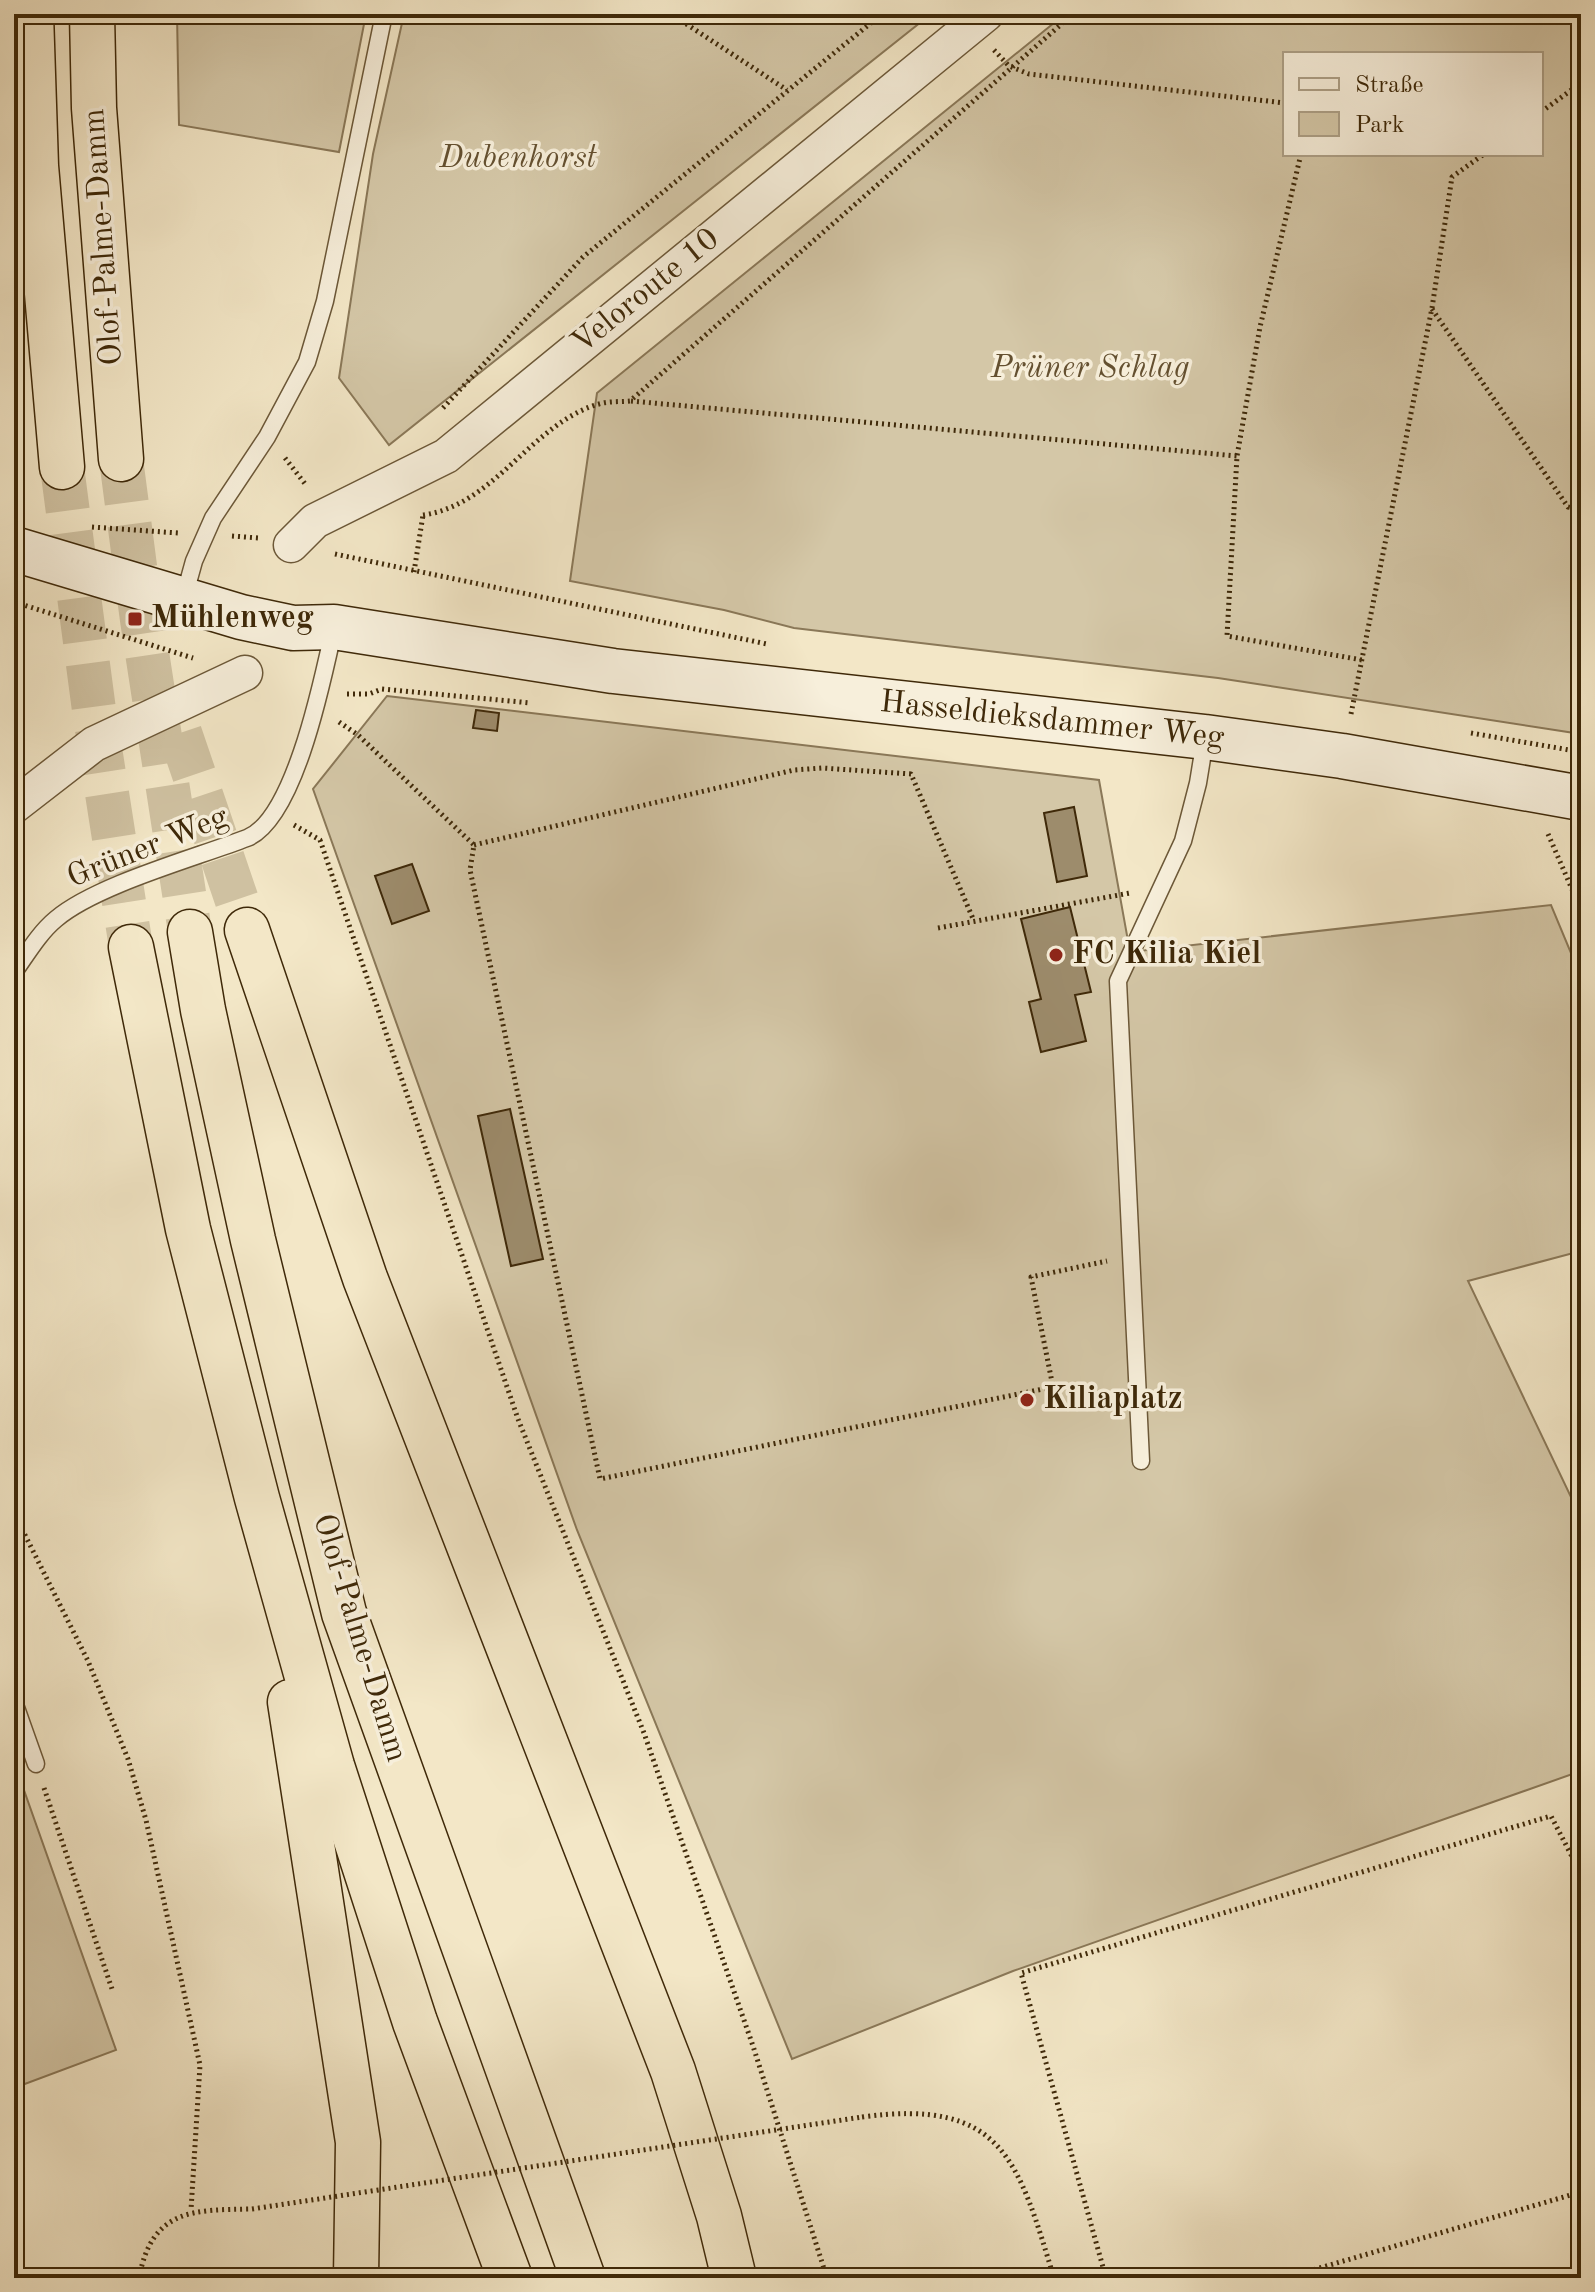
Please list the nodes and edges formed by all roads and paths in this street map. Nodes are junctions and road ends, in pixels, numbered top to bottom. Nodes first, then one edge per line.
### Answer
1 (31, 14) edge
2 (92, 14) edge
3 (384, 14) edge
4 (671, 14) edge
5 (882, 14) edge
6 (1073, 14) edge
7 (978, 20) edge
8 (1009, 66) junction
9 (1581, 83) edge
10 (787, 90) junction
11 (1283, 103) edge
12 (1543, 111) edge
13 (1301, 156) edge
14 (1481, 156) edge
15 (1432, 308) junction
16 (630, 401) junction
17 (435, 416) dead end
18 (267, 437) junction
19 (1237, 456) junction
20 (121, 459) tunnel mouth
21 (62, 467) tunnel mouth
22 (409, 477) junction
23 (1581, 510) edge
24 (423, 515) junction
25 (325, 516) junction
26 (82, 526) dead end
27 (205, 534) junction
28 (291, 545) junction
29 (14, 549) edge
30 (414, 572) junction
31 (184, 598) junction
32 (14, 602) edge
33 (334, 627) junction
34 (728, 634) dead end
35 (1362, 660) junction
36 (245, 673) joint
37 (313, 709) junction
38 (1351, 714) dead end
39 (1205, 737) junction
40 (1581, 798) edge
41 (14, 806) edge
42 (275, 816) junction
43 (474, 845) junction
44 (1559, 860) dead end
45 (1161, 889) junction
46 (1581, 910) edge
47 (974, 921) junction
48 (938, 928) dead end
49 (247, 930) tunnel mouth
50 (190, 932) tunnel mouth
51 (131, 947) tunnel mouth
52 (14, 972) edge
53 (1132, 1256) junction
54 (1141, 1461) dead end
55 (257, 1498) junction
56 (14, 1513) edge
57 (14, 1702) edge
58 (36, 1764) joint
59 (1581, 1874) edge
60 (113, 1992) dead end
61 (1581, 2192) edge
62 (191, 2210) junction
63 (139, 2278) edge
64 (356, 2278) edge
65 (510, 2278) edge
66 (583, 2278) edge
67 (734, 2278) edge
68 (827, 2278) edge
69 (1054, 2278) edge
70 (1106, 2278) edge
71 (1285, 2278) edge

1 - 21 highway, Olof-Palme-Damm
2 - 20 highway, Olof-Palme-Damm
3 - 18 lane
4 - 10 path
5 - 10 path
6 - 8 path
7 - 8 path
7 - 22 street, Veloroute 10
8 - 11 path
8 - 16 path
9 - 12 path
10 - 17 path
13 - 19 path
14 - 15 path
15 - 23 path
15 - 35 path
16 - 19 path
16 - 24 path
18 - 25 path
18 - 27 lane
19 - 35 path
22 - 24 path
22 - 25 street, Veloroute 10
24 - 30 path
25 - 28 street, Veloroute 10
26 - 27 path
27 - 28 path
27 - 31 lane
28 - 30 path
29 - 31 street, Hasseldieksdammer Weg
30 - 34 path
31 - 33 street, Hasseldieksdammer Weg
32 - 36 path
33 - 37 lane
33 - 39 street, Hasseldieksdammer Weg
35 - 38 path
36 - 41 street
37 - 42 lane
37 - 43 path
39 - 40 street, Hasseldieksdammer Weg
39 - 45 lane
42 - 52 lane, Grüner Weg
42 - 68 path
43 - 47 path
43 - 53 path
44 - 46 path
45 - 47 path
45 - 53 lane
47 - 48 path
49 - 67 highway
50 - 66 highway, Olof-Palme-Damm
51 - 55 highway, Olof-Palme-Damm
53 - 54 lane
55 - 64 highway
55 - 65 highway, Olof-Palme-Damm
56 - 62 path
57 - 58 lane
58 - 60 path
59 - 70 path
61 - 71 path
62 - 63 path
62 - 69 path, bridge

